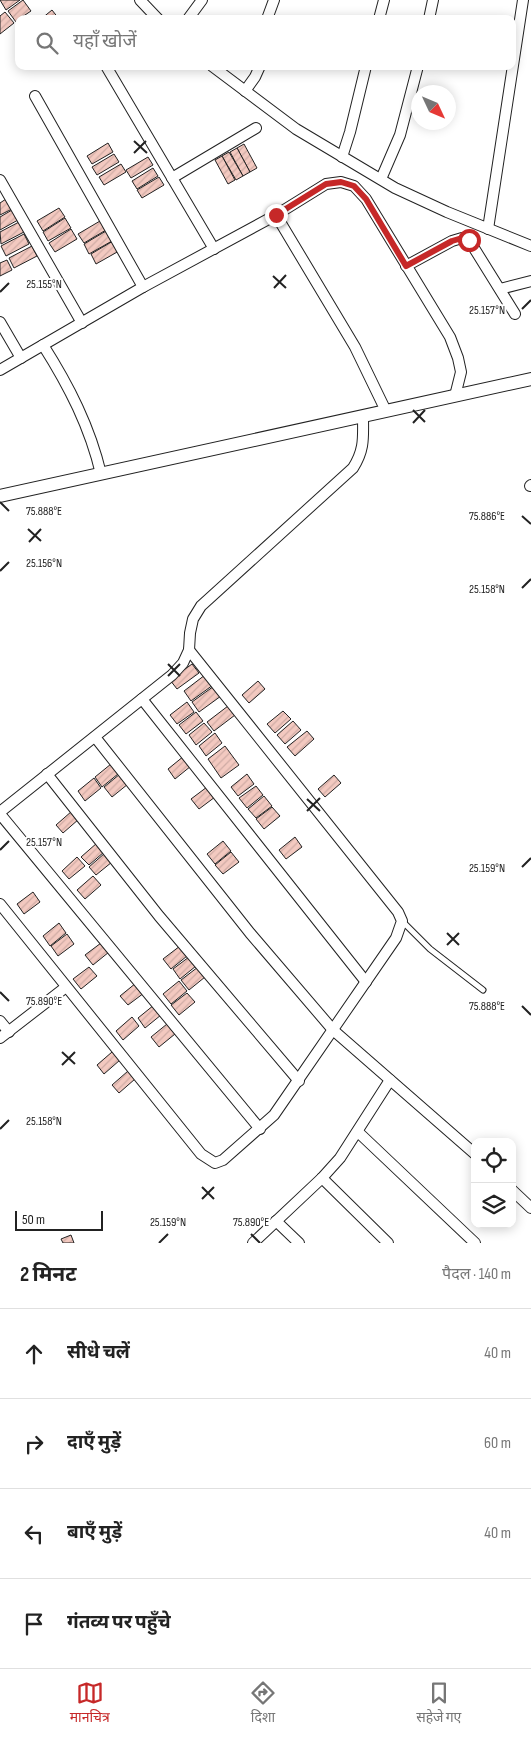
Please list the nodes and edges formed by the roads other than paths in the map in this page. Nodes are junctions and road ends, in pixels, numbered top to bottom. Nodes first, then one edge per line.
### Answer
1 (140, 0) edge
2 (202, 0) edge
3 (274, 0) edge
4 (384, 0) edge
5 (433, 0) edge
6 (522, 0) edge
7 (154, 15) edge
8 (191, 15) edge
9 (268, 15) edge
10 (380, 15) edge
11 (430, 15) edge
12 (516, 40) edge
13 (108, 70) edge
14 (217, 70) edge
15 (258, 70) edge
16 (365, 70) edge
17 (417, 70) edge
18 (512, 70) edge
19 (245, 91) junction
20 (35, 96) dead end
21 (256, 128) dead end
22 (342, 157) junction
23 (172, 178) junction
24 (381, 179) junction
25 (0, 180) edge
26 (276, 215) junction
27 (488, 229) junction
28 (531, 246) edge
29 (214, 248) junction
30 (406, 266) junction
31 (531, 281) edge
32 (143, 287) junction
33 (500, 289) junction
34 (515, 314) dead end
35 (0, 322) edge
36 (82, 322) junction
37 (43, 345) junction
38 (21, 358) junction
39 (0, 370) edge
40 (531, 379) edge
41 (455, 396) junction
42 (386, 411) junction
43 (363, 416) junction
44 (101, 474) junction
45 (0, 496) edge
46 (189, 650) junction
47 (142, 699) junction
48 (95, 736) junction
49 (47, 774) junction
50 (0, 813) edge
51 (0, 904) edge
52 (402, 921) junction
53 (366, 982) junction
54 (66, 987) junction
55 (483, 990) dead end
56 (0, 1021) edge
57 (333, 1030) junction
58 (9, 1032) junction
59 (0, 1038) edge
60 (390, 1080) junction
61 (299, 1081) junction
62 (260, 1129) junction
63 (358, 1132) junction
64 (471, 1151) edge
65 (322, 1178) junction
66 (516, 1194) edge
67 (531, 1208) edge
68 (276, 1221) junction
69 (253, 1243) edge
70 (299, 1243) edge
71 (388, 1243) edge
72 (475, 1243) edge

1 - 7 street
2 - 8 street
3 - 9 street
4 - 10 street
5 - 11 street
6 - 12 street
13 - 23 street
14 - 19 street
15 - 19 street
16 - 22 street
17 - 24 street
18 - 27 street
19 - 22 street
20 - 32 street
21 - 23 street
22 - 24 street
23 - 29 street
24 - 27 street
25 - 36 street
26 - 29 street
26 - 30 street
26 - 42 street
27 - 28 street
29 - 32 street
30 - 33 street
30 - 41 street
31 - 33 street
32 - 36 street
33 - 34 street
35 - 38 street
36 - 37 street
37 - 38 street
37 - 44 street
38 - 39 street
40 - 41 street
41 - 42 street
42 - 43 street
43 - 44 street
43 - 46 street
44 - 45 street
46 - 47 street
46 - 52 street
47 - 48 street
47 - 53 street
48 - 49 street
48 - 57 street
49 - 50 street
49 - 61 street
50 - 62 street
51 - 54 street
52 - 53 street
52 - 55 lane
53 - 57 street
54 - 58 street
54 - 62 street
56 - 58 street
57 - 60 street
57 - 61 street
58 - 59 street
60 - 63 street
60 - 64 street
61 - 62 street
63 - 65 street
63 - 72 street
65 - 68 street
65 - 71 street
66 - 67 street
68 - 69 street
68 - 70 street

